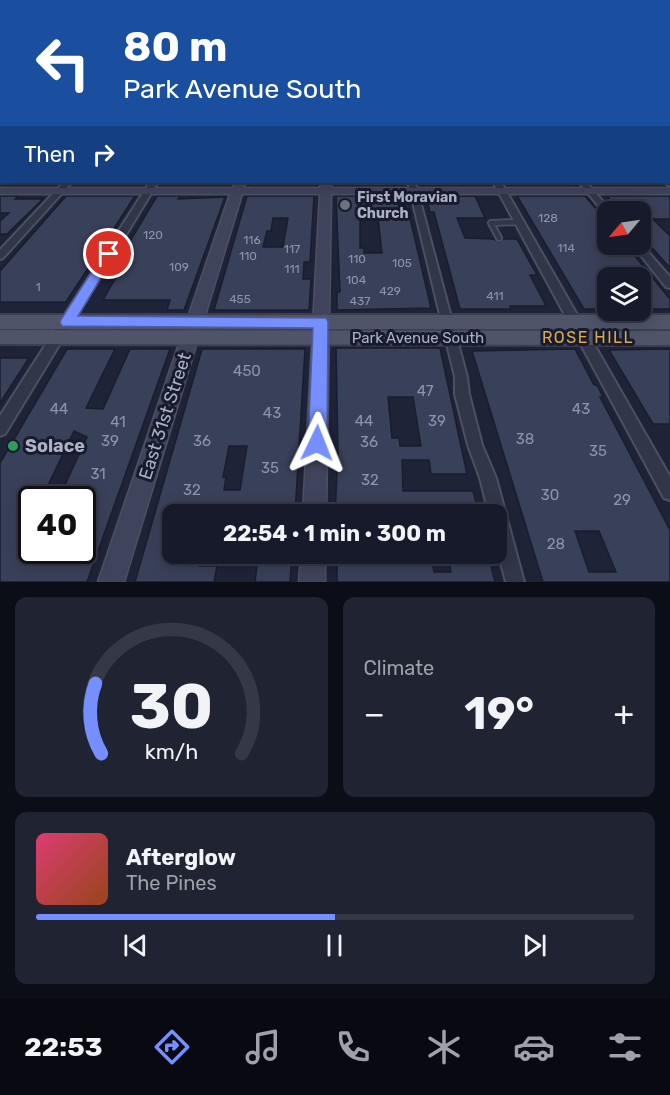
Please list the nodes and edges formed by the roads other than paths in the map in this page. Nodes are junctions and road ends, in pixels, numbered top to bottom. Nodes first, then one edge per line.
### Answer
1 (67, 183) edge
2 (151, 186) edge
3 (239, 186) edge
4 (325, 186) edge
5 (412, 186) edge
6 (499, 186) edge
7 (586, 186) edge
8 (0, 191) edge
9 (60, 191) junction
10 (670, 191) edge
11 (599, 201) edge
12 (520, 222) junction
13 (499, 238) dead end
14 (645, 255) edge
15 (0, 256) edge
16 (670, 284) edge
17 (0, 322) edge
18 (670, 322) edge
19 (62, 329) junction
20 (192, 330) junction
21 (320, 330) junction
22 (449, 330) junction
23 (579, 330) junction
24 (0, 337) edge
25 (670, 338) edge
26 (0, 429) edge
27 (670, 492) edge
28 (315, 504) edge
29 (313, 564) edge
30 (111, 582) edge
31 (312, 582) edge
32 (515, 582) edge

1 - 9 street
2 - 3 main road
2 - 9 main road
2 - 19 street
3 - 4 main road
3 - 20 main road, East 31st Street
4 - 5 main road
4 - 21 main road
5 - 6 main road
5 - 22 street
6 - 7 main road
6 - 12 street
7 - 10 main road
7 - 11 street
8 - 9 main road
9 - 15 street
12 - 13 lane
12 - 23 street
14 - 16 street
17 - 19 main road
18 - 23 main road, Park Avenue South
19 - 20 main road, Park Avenue South
19 - 24 main road
19 - 26 street
20 - 21 main road, Park Avenue South
20 - 30 main road, East 31st Street
21 - 22 main road, Park Avenue South
21 - 28 main road
22 - 23 main road, Park Avenue South
22 - 32 street
23 - 25 main road, Park Avenue South
23 - 27 street
29 - 31 main road

